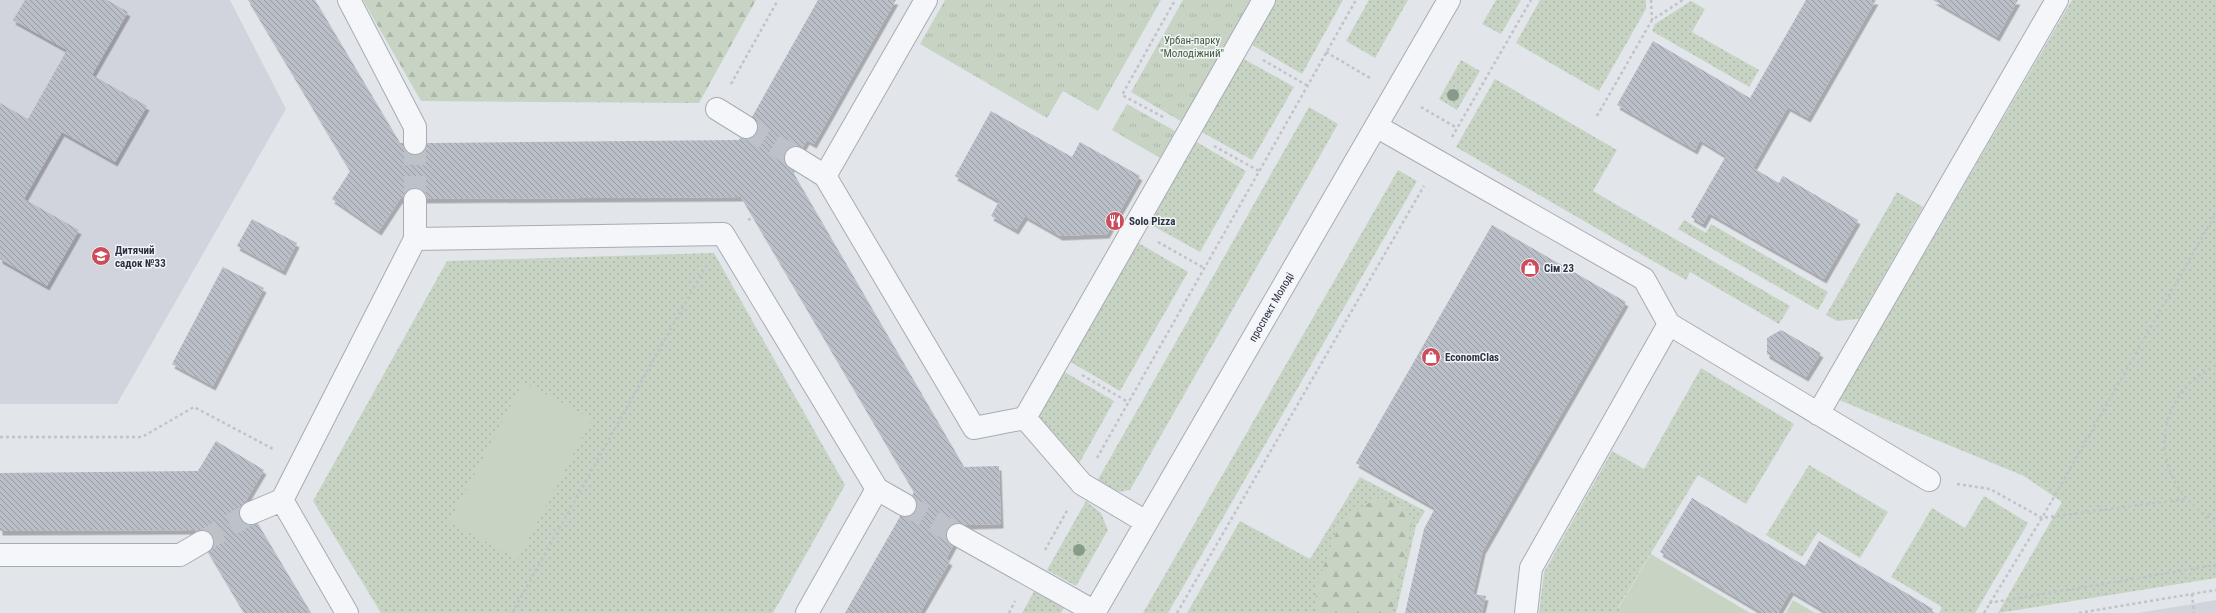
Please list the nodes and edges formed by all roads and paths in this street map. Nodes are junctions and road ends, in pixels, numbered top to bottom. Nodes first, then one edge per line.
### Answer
1 (349, 0) edge
2 (778, 0) edge
3 (926, 0) edge
4 (1175, 0) edge
5 (1264, 0) edge
6 (1356, 0) edge
7 (1449, 0) edge
8 (1531, 0) edge
9 (1651, 0) edge
10 (1683, 0) edge
11 (2057, 0) edge
12 (1652, 20) junction
13 (1237, 46) junction
14 (1308, 86) junction
15 (1122, 94) dead end
16 (717, 109) joint
17 (1597, 116) dead end
18 (1376, 126) junction
19 (746, 127) tunnel mouth
20 (415, 143) tunnel mouth
21 (796, 158) tunnel mouth
22 (1438, 162) junction
23 (825, 176) junction
24 (415, 200) tunnel mouth
25 (2216, 212) edge
26 (1134, 228) junction
27 (723, 234) junction
28 (415, 239) junction
29 (1205, 268) junction
30 (1669, 324) junction
31 (1057, 361) junction
32 (2216, 365) edge
33 (1128, 402) junction
34 (1818, 414) junction
35 (1025, 418) junction
36 (0, 437) edge
37 (300, 463) junction
38 (1929, 480) joint
39 (1082, 484) junction
40 (876, 489) junction
41 (2185, 499) junction
42 (282, 500) junction
43 (905, 505) tunnel mouth
44 (251, 513) tunnel mouth
45 (2042, 518) junction
46 (2216, 521) edge
47 (1146, 522) junction
48 (958, 535) tunnel mouth
49 (202, 542) tunnel mouth
50 (0, 556) edge
51 (2216, 565) edge
52 (1030, 575) junction
53 (2216, 590) edge
54 (2192, 594) junction
55 (1989, 603) junction
56 (1094, 612) edge
57 (347, 613) edge
58 (512, 613) edge
59 (807, 613) edge
60 (1009, 613) edge
61 (1177, 613) edge
62 (1526, 613) edge
63 (1984, 613) edge
64 (2079, 613) edge
65 (2194, 613) edge

1 - 20 street
2 - 16 path
3 - 23 street
4 - 15 path
5 - 13 street
6 - 14 path
7 - 18 street, проспект Молоді
8 - 22 path
9 - 12 path
10 - 12 path
11 - 34 street
12 - 17 path
13 - 14 path
13 - 26 street
14 - 29 path
16 - 19 street
18 - 22 street
18 - 47 street, проспект Молоді
21 - 23 street
22 - 30 street
22 - 61 path
23 - 35 street
24 - 28 street
25 - 45 path
26 - 29 path
26 - 31 street
27 - 28 street
27 - 40 street
27 - 58 path
28 - 37 street
29 - 33 path
30 - 34 street
30 - 62 street
31 - 33 path
31 - 35 street
32 - 41 path
33 - 39 path
34 - 38 street
35 - 39 street
36 - 37 path
37 - 42 street
38 - 45 path
39 - 47 street
39 - 52 path
40 - 43 street
40 - 59 street
41 - 45 path
41 - 46 path
42 - 44 street
42 - 57 street
45 - 55 path
47 - 56 street, проспект Молоді
48 - 52 street
49 - 50 street
51 - 55 path
52 - 56 street
52 - 60 path
53 - 54 path
54 - 64 path
54 - 65 path
55 - 63 path

